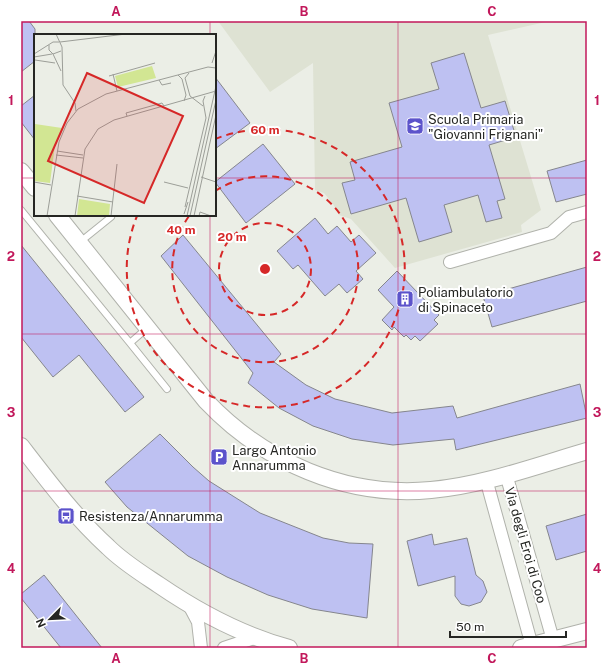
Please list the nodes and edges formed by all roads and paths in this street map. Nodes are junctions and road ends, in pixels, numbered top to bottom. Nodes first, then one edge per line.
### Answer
1 (21, 171) edge
2 (34, 187) edge
3 (21, 210) edge
4 (587, 212) edge
5 (58, 216) edge
6 (111, 217) dead end
7 (79, 243) junction
8 (450, 262) dead end
9 (146, 329) junction
10 (130, 344) junction
11 (167, 389) dead end
12 (22, 450) edge
13 (587, 451) edge
14 (506, 474) junction
15 (486, 479) junction
16 (189, 605) junction
17 (587, 631) edge
18 (254, 638) junction
19 (553, 640) junction
20 (526, 647) edge
21 (201, 648) edge
22 (224, 648) edge
23 (289, 648) edge

1 - 2 street
3 - 10 lane
4 - 8 street
5 - 7 street
6 - 7 lane
7 - 9 street
9 - 10 lane
9 - 15 street
10 - 11 lane
12 - 16 street
13 - 14 street
14 - 15 street
14 - 19 street, Via degli Eroi di Coo
15 - 20 street, Via degli Eroi di Coo
16 - 18 street
16 - 21 street
17 - 19 street
18 - 22 street
18 - 23 street
19 - 20 street

